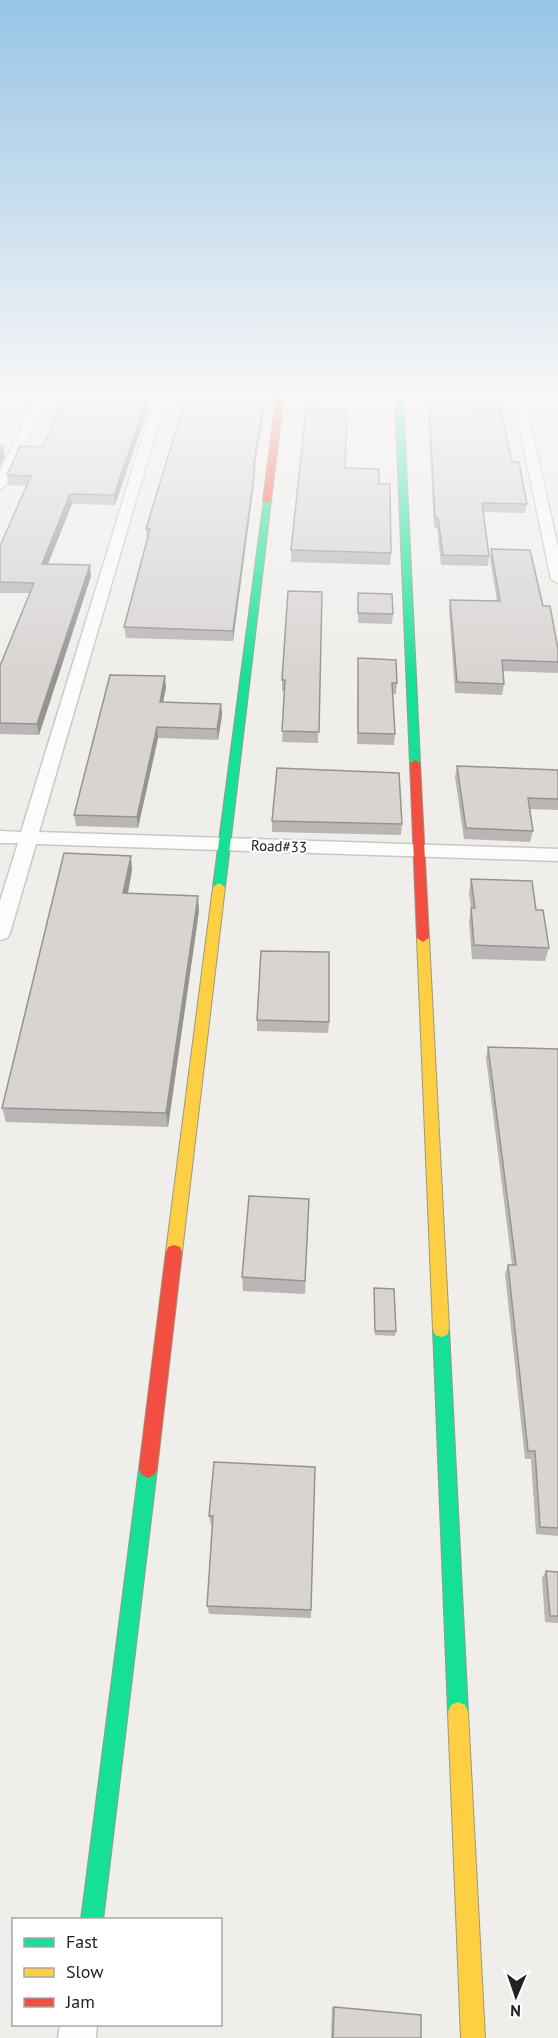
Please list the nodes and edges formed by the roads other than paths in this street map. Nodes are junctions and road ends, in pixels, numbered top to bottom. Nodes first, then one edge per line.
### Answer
1 (133, 488) edge
2 (269, 488) edge
3 (403, 488) edge
4 (539, 488) edge
5 (558, 579) edge
6 (0, 837) edge
7 (29, 838) junction
8 (226, 844) junction
9 (418, 850) junction
10 (558, 855) edge
11 (0, 933) edge
12 (92, 1918) edge
13 (473, 2038) edge

1 - 7 street
2 - 8 street
3 - 9 street
4 - 5 street
6 - 7 street, Road#33
7 - 8 street, Road#33
7 - 11 street
8 - 9 street, Road#33
8 - 12 street
9 - 10 street, Road#33
9 - 13 street

